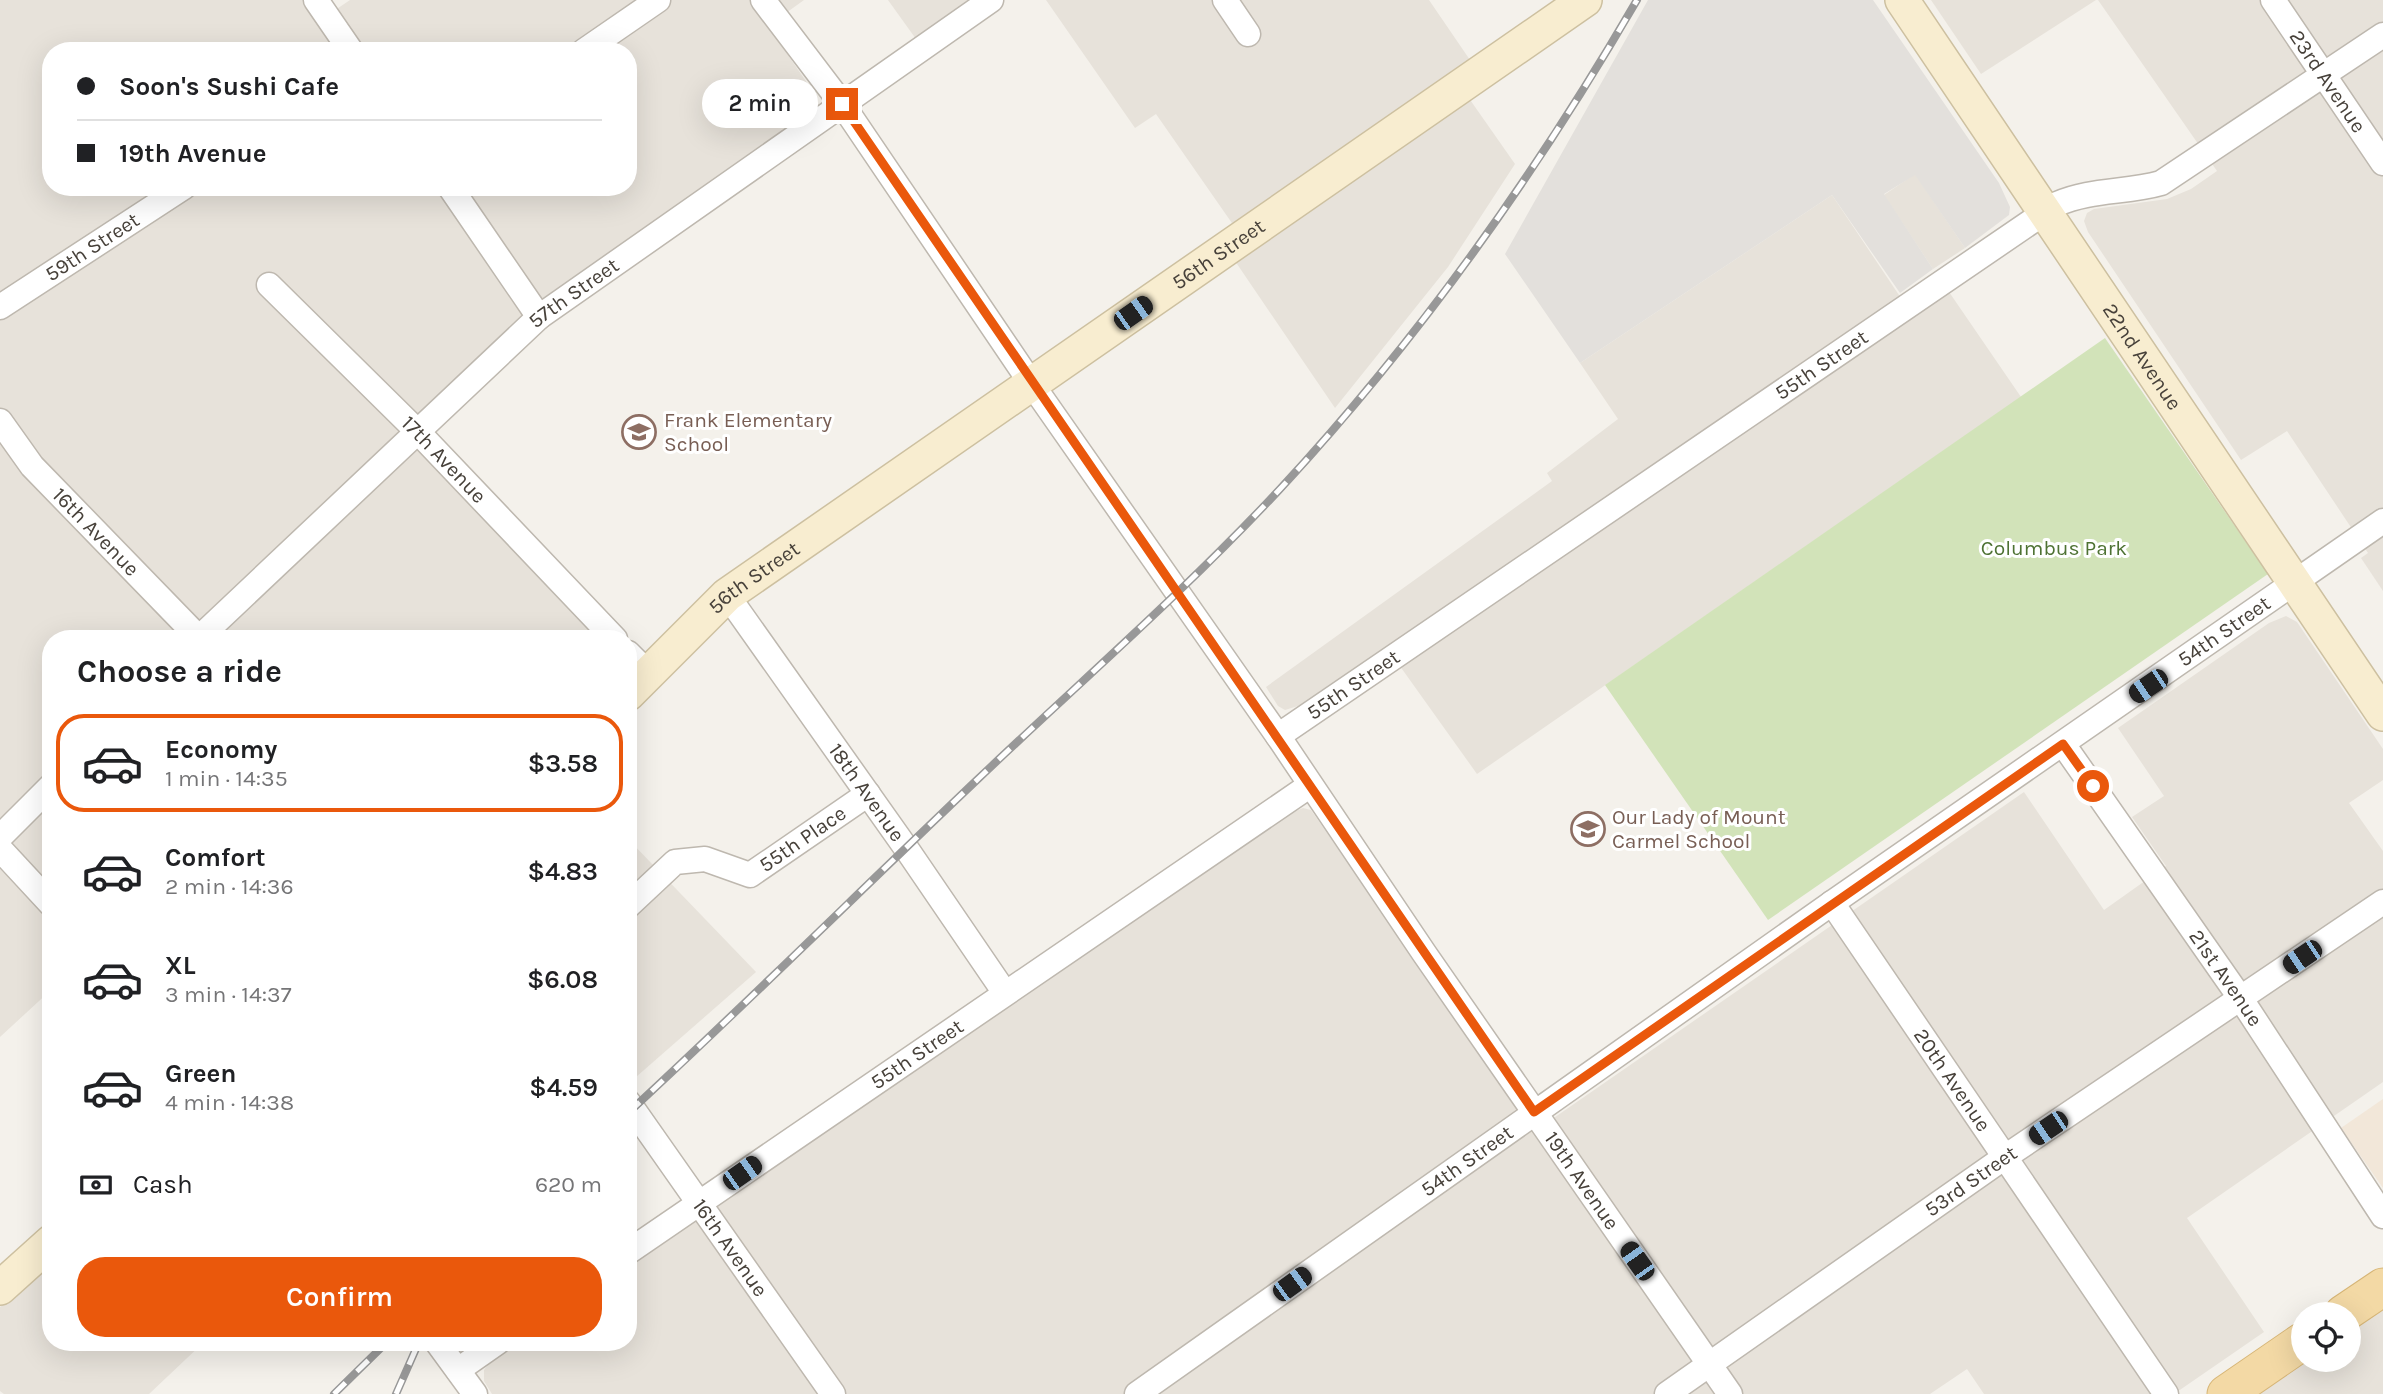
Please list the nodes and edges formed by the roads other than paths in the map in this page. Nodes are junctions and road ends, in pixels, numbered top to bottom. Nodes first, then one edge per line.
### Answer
1 (316, 0) edge
2 (658, 0) edge
3 (763, 0) edge
4 (991, 0) edge
5 (1225, 0) edge
6 (1585, 0) edge
7 (1902, 0) edge
8 (2273, 0) edge
9 (1248, 34) dead end
10 (2383, 35) edge
11 (345, 42) edge
12 (597, 42) edge
13 (2323, 77) junction
14 (842, 104) junction
15 (2383, 163) edge
16 (170, 196) edge
17 (456, 196) edge
18 (2044, 213) junction
19 (269, 285) dead end
20 (0, 307) edge
21 (539, 317) junction
22 (1031, 383) junction
23 (0, 421) edge
24 (417, 431) junction
25 (2383, 521) edge
26 (2296, 583) junction
27 (727, 595) junction
28 (190, 630) edge
29 (208, 630) edge
30 (606, 630) edge
31 (637, 672) edge
32 (2383, 714) edge
33 (1278, 736) junction
34 (2063, 744) junction
35 (1309, 786) junction
36 (868, 794) junction
37 (42, 795) edge
38 (0, 837) edge
39 (0, 849) edge
40 (42, 894) edge
41 (637, 898) edge
42 (2383, 902) edge
43 (1832, 903) junction
44 (1005, 993) junction
45 (2241, 999) junction
46 (1534, 1112) junction
47 (637, 1115) edge
48 (2005, 1157) junction
49 (698, 1203) junction
50 (2383, 1216) edge
51 (637, 1246) edge
52 (42, 1250) edge
53 (2383, 1287) edge
54 (0, 1288) edge
55 (2361, 1302) edge
56 (2291, 1349) edge
57 (444, 1351) edge
58 (485, 1351) edge
59 (1709, 1365) junction
60 (458, 1370) junction
61 (475, 1394) edge
62 (833, 1394) edge
63 (1137, 1394) edge
64 (1667, 1394) edge
65 (1730, 1394) edge
66 (2166, 1394) edge
67 (2226, 1394) edge

1 - 11 street
2 - 12 street
3 - 14 street, 19th Avenue
4 - 14 street, 57th Street
5 - 9 street
6 - 22 street, 56th Street
7 - 18 street, 22nd Avenue
8 - 13 street, 23rd Avenue
10 - 13 street, 55th Street
13 - 15 street, 23rd Avenue
13 - 18 street, 55th Street
14 - 21 street, 57th Street
14 - 22 street, 19th Avenue
16 - 20 street, 59th Street
17 - 21 street
18 - 26 street, 22nd Avenue
18 - 33 street, 55th Street
19 - 24 street, 17th Avenue
21 - 24 street, 57th Street
22 - 27 street, 56th Street
22 - 33 street, 19th Avenue
23 - 28 street, 16th Avenue
24 - 29 street, 57th Street
24 - 30 street, 17th Avenue
25 - 26 street, 54th Street
26 - 32 street, 22nd Avenue
26 - 34 street, 54th Street
27 - 31 street, 56th Street
27 - 36 street, 18th Avenue
33 - 35 street, 19th Avenue
34 - 43 street, 54th Street
34 - 45 street, 21st Avenue
35 - 44 street, 55th Street
35 - 46 street, 19th Avenue
36 - 41 street, 55th Place
36 - 44 street, 18th Avenue
37 - 38 street
39 - 40 street
42 - 45 street, 53rd Street
43 - 46 street, 54th Street
43 - 48 street, 20th Avenue
44 - 49 street, 55th Street
45 - 48 street, 53rd Street
45 - 50 street, 21st Avenue
46 - 59 street, 19th Avenue
46 - 63 street, 54th Street
47 - 49 street, 16th Avenue
48 - 59 street, 53rd Street
48 - 66 street, 20th Avenue
49 - 51 street, 55th Street
49 - 62 street, 16th Avenue
52 - 54 street
53 - 55 main road
56 - 67 main road
57 - 60 street
58 - 60 street
59 - 64 street, 53rd Street
59 - 65 street, 19th Avenue
60 - 61 street

